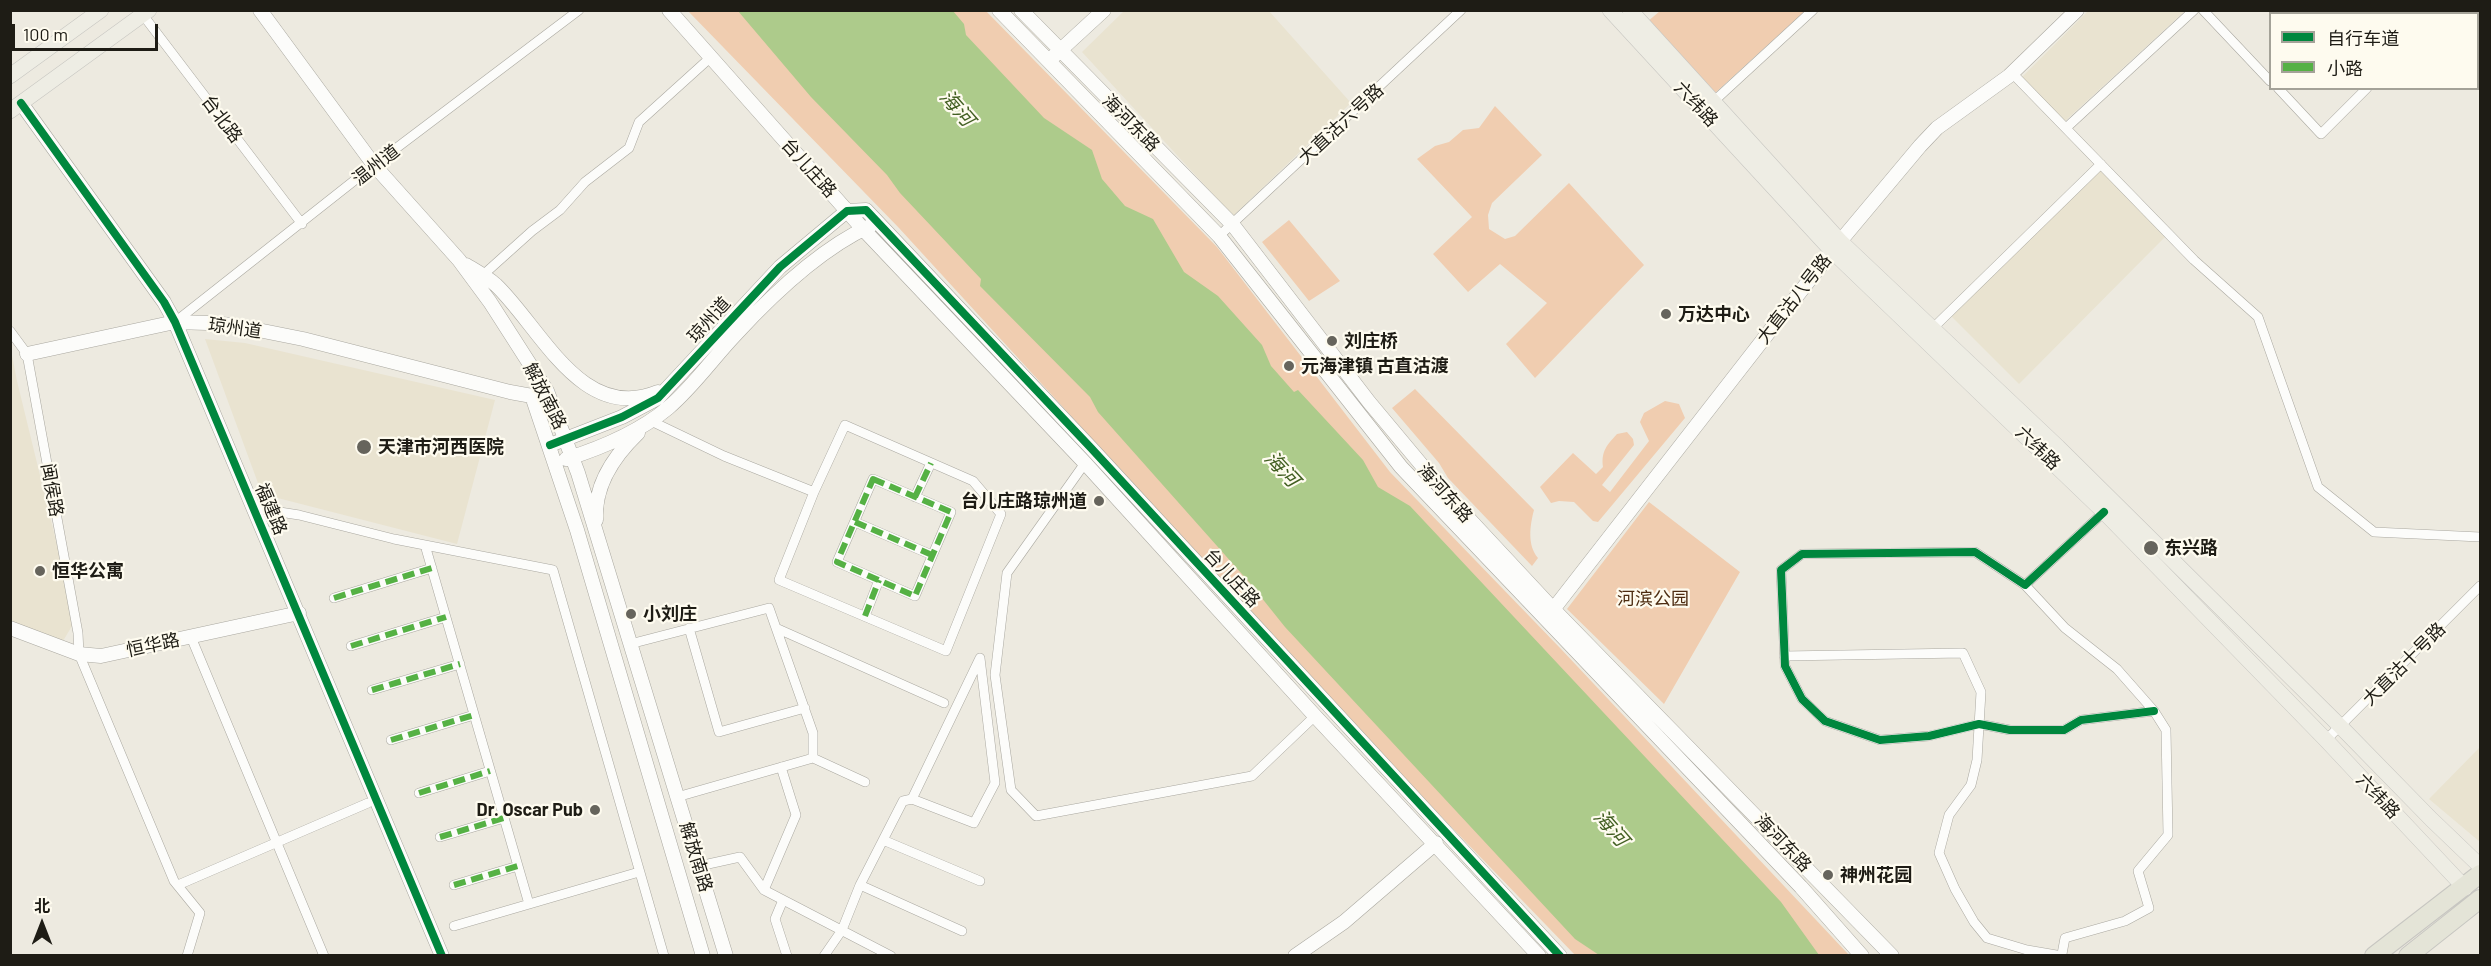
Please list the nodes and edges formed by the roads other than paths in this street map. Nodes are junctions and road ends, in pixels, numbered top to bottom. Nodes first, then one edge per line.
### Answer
1 (101, 10) edge
2 (260, 10) edge
3 (579, 10) edge
4 (669, 10) edge
5 (999, 10) edge
6 (1021, 10) edge
7 (1091, 10) edge
8 (1104, 10) edge
9 (1461, 10) edge
10 (1610, 10) edge
11 (1630, 10) edge
12 (1813, 10) edge
13 (2076, 10) edge
14 (2194, 10) edge
15 (2204, 10) edge
16 (146, 13) edge
17 (1057, 48) junction
18 (711, 57) junction
19 (1045, 59) junction
20 (2013, 73) junction
21 (10, 76) edge
22 (2269, 79) edge
23 (2280, 90) edge
24 (2365, 90) edge
25 (1713, 102) junction
26 (16, 107) edge
27 (2066, 128) junction
28 (2101, 164) junction
29 (374, 165) junction
30 (847, 211) junction
31 (879, 222) junction
32 (302, 224) junction
33 (1233, 225) junction
34 (863, 229) junction
35 (1219, 236) junction
36 (1836, 246) junction
37 (459, 260) junction
38 (483, 275) junction
39 (175, 322) junction
40 (1932, 329) junction
41 (10, 331) edge
42 (27, 354) junction
43 (670, 387) junction
44 (547, 391) junction
45 (532, 396) junction
46 (651, 421) junction
47 (566, 439) junction
48 (549, 445) junction
49 (573, 457) junction
50 (555, 462) junction
51 (931, 463) junction
52 (1085, 463) junction
53 (814, 492) junction
54 (915, 497) junction
55 (254, 508) junction
56 (2104, 512) junction
57 (855, 522) junction
58 (596, 531) junction
59 (2481, 537) edge
60 (425, 545) junction
61 (932, 555) junction
62 (432, 568) junction
63 (879, 580) junction
64 (2025, 585) junction
65 (2481, 586) edge
66 (334, 597) dead end
67 (299, 613) junction
68 (1549, 615) junction
69 (864, 616) junction
70 (446, 617) junction
71 (10, 628) edge
72 (689, 628) junction
73 (776, 628) junction
74 (191, 637) junction
75 (630, 644) junction
76 (351, 646) dead end
77 (79, 654) junction
78 (1784, 656) junction
79 (459, 664) junction
80 (372, 690) dead end
81 (945, 703) dead end
82 (805, 708) junction
83 (2154, 711) junction
84 (474, 715) junction
85 (1315, 716) junction
86 (1979, 724) junction
87 (2341, 727) junction
88 (391, 740) dead end
89 (2326, 740) junction
90 (813, 758) junction
91 (781, 767) junction
92 (490, 771) junction
93 (865, 782) dead end
94 (419, 793) dead end
95 (677, 797) junction
96 (912, 799) junction
97 (369, 803) dead end
98 (504, 818) junction
99 (440, 837) dead end
100 (883, 840) junction
101 (277, 842) junction
102 (1436, 843) junction
103 (518, 866) junction
104 (699, 866) junction
105 (2481, 866) edge
106 (639, 872) junction
107 (2481, 874) edge
108 (980, 881) dead end
109 (178, 885) junction
110 (454, 885) dead end
111 (860, 885) junction
112 (2473, 887) edge
113 (764, 890) junction
114 (2481, 899) edge
115 (783, 900) junction
116 (529, 904) junction
117 (454, 926) dead end
118 (842, 930) junction
119 (962, 931) dead end
120 (1892, 955) edge
121 (2062, 955) edge
122 (187, 956) edge
123 (324, 956) edge
124 (442, 956) edge
125 (664, 956) edge
126 (703, 956) edge
127 (726, 956) edge
128 (787, 956) edge
129 (824, 956) edge
130 (891, 956) edge
131 (1295, 956) edge
132 (1539, 956) edge
133 (1560, 956) edge
134 (1862, 956) edge
135 (2374, 956) edge
136 (2408, 956) edge

1 - 21 main road
2 - 29 street, 解放南路
3 - 29 street, 温州道
4 - 18 street, 台儿庄路
5 - 19 street, 海河东路
6 - 17 street, 海河东路
7 - 17 street
8 - 17 street
9 - 33 street, 大直沽六号路
10 - 36 main road, 六纬路
11 - 25 main road, 六纬路
12 - 25 street
13 - 20 street, 大直沽八号路
14 - 27 street
15 - 22 street
16 - 26 main road
16 - 32 street, 台北路
17 - 19 street
17 - 33 street, 海河东路
18 - 30 street, 台儿庄路
18 - 38 street
19 - 35 street, 海河东路
20 - 27 street
20 - 36 street, 大直沽八号路
23 - 24 street
25 - 36 main road, 六纬路
26 - 39 street, 福建路
27 - 28 street
28 - 40 street
28 - 59 street
29 - 32 street, 温州道
29 - 37 street, 解放南路
30 - 31 street
30 - 34 street, 台儿庄路
30 - 43 street, 琼州道
31 - 34 street, 琼州道
31 - 133 street, 台儿庄路
32 - 39 street, 温州道
33 - 35 street, 大直沽六号路
33 - 68 street, 海河东路
34 - 46 street, 琼州道
34 - 52 street, 台儿庄路
35 - 68 street, 海河东路
36 - 40 main road, 六纬路
36 - 56 main road, 六纬路
36 - 68 street, 大直沽八号路
37 - 38 street
37 - 44 street, 解放南路
38 - 43 street
39 - 42 street, 琼州道
39 - 45 street, 琼州道
39 - 55 street, 福建路
40 - 87 main road, 六纬路
41 - 42 street, 闽侯路
42 - 77 street, 闽侯路
43 - 47 street, 琼州道
44 - 45 street
44 - 47 street, 解放南路
45 - 48 street, 解放南路
46 - 49 street, 琼州道
46 - 53 street
46 - 58 street
47 - 48 street, 琼州道
47 - 49 street, 解放南路
48 - 50 street, 解放南路
49 - 50 street, 琼州道
49 - 58 street, 解放南路
50 - 126 street, 解放南路
51 - 53 street
51 - 54 street
51 - 69 street
52 - 85 street, 台儿庄路
52 - 85 street
53 - 69 street
54 - 57 street
54 - 61 street
55 - 60 street
55 - 67 street, 福建路
56 - 64 street
56 - 89 main road, 六纬路
57 - 61 street
57 - 63 street
58 - 75 street, 解放南路
60 - 62 street
60 - 106 street
61 - 63 street
62 - 66 street
62 - 70 street
63 - 69 street
64 - 78 street
64 - 83 street
65 - 87 street, 大直沽十号路
67 - 74 street, 恒华路
67 - 124 street, 福建路
68 - 120 street, 海河东路
68 - 134 street, 海河东路
70 - 76 street
70 - 79 street
71 - 77 street, 恒华路
72 - 73 street
72 - 75 street
72 - 82 street
73 - 81 street
73 - 82 street
74 - 77 street, 恒华路
74 - 101 street
75 - 95 street, 解放南路
77 - 109 street, 闽侯路
78 - 86 street
78 - 86 street
79 - 80 street
79 - 84 street
82 - 90 street
83 - 86 street
83 - 121 street
84 - 88 street
84 - 92 street
85 - 102 street, 台儿庄路
86 - 121 street
87 - 89 street, 大直沽十号路
87 - 105 main road, 六纬路
89 - 112 main road, 六纬路
90 - 91 street
90 - 93 street
91 - 95 street
91 - 113 street
92 - 94 street
92 - 98 street
95 - 104 street, 解放南路
96 - 96 street
96 - 100 street
97 - 101 street
98 - 99 street
98 - 103 street
100 - 108 street
100 - 111 street
101 - 109 street
101 - 123 street
102 - 131 street
102 - 132 street, 台儿庄路
103 - 110 street
103 - 116 street
104 - 113 street
104 - 127 street, 解放南路
106 - 116 street
106 - 125 street
107 - 112 highway
109 - 122 street, 闽侯路
111 - 118 street
111 - 119 street
112 - 135 highway
113 - 115 street
114 - 136 highway
115 - 118 street
115 - 128 street
116 - 117 street
118 - 129 street
118 - 130 street

